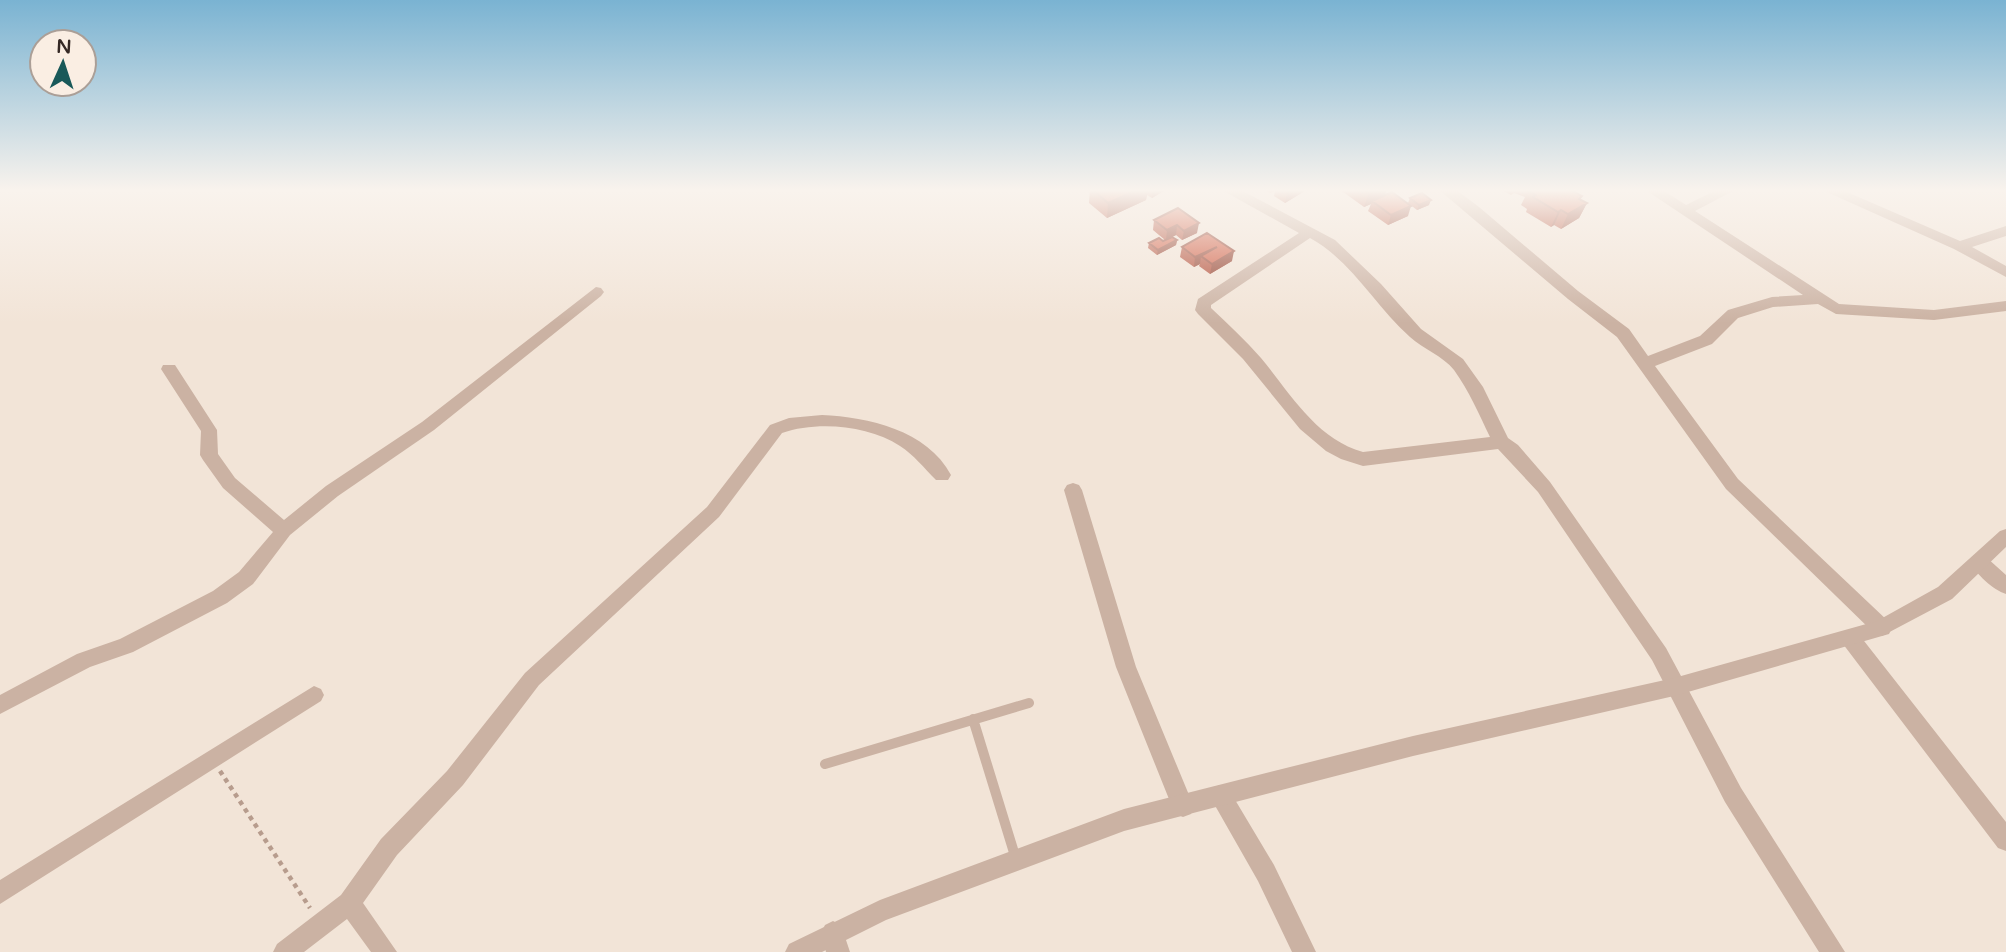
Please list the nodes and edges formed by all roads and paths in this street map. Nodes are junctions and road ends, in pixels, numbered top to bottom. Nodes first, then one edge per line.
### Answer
1 (1308, 233) edge
2 (1309, 233) edge
3 (1501, 233) edge
4 (1720, 233) edge
5 (1929, 233) edge
6 (1996, 233) edge
7 (1959, 246) junction
8 (2006, 272) edge
9 (596, 292) dead end
10 (1818, 299) junction
11 (2006, 306) edge
12 (1646, 363) junction
13 (169, 369) dead end
14 (1501, 442) junction
15 (942, 475) dead end
16 (1073, 489) dead end
17 (284, 530) junction
18 (2006, 536) edge
19 (1979, 562) junction
20 (2006, 586) edge
21 (1882, 628) junction
22 (1850, 638) junction
23 (1674, 687) junction
24 (314, 695) dead end
25 (1029, 703) dead end
26 (0, 705) edge
27 (973, 719) junction
28 (214, 762) junction
29 (825, 764) dead end
30 (1220, 795) junction
31 (1183, 807) junction
32 (2006, 840) edge
33 (1016, 859) junction
34 (0, 893) edge
35 (349, 903) junction
36 (321, 925) junction
37 (836, 942) edge
38 (285, 952) edge
39 (385, 952) edge
40 (797, 952) edge
41 (1304, 952) edge
42 (1833, 952) edge

1 - 14 street
2 - 14 street
3 - 12 street
4 - 10 street
5 - 7 street
6 - 7 street
7 - 8 street
9 - 17 street
10 - 11 street
10 - 12 street
12 - 21 street
13 - 17 street
14 - 23 street
15 - 35 street
16 - 31 street
17 - 26 street
18 - 19 street
19 - 20 street
19 - 21 street
21 - 22 street
22 - 23 street
22 - 32 street
23 - 30 street
23 - 42 street
24 - 28 street
25 - 27 lane
27 - 29 lane
27 - 33 lane
28 - 34 street
28 - 36 path
30 - 31 street
30 - 41 street
31 - 33 street
33 - 37 street
35 - 36 street
35 - 39 street
36 - 38 street
37 - 40 street

